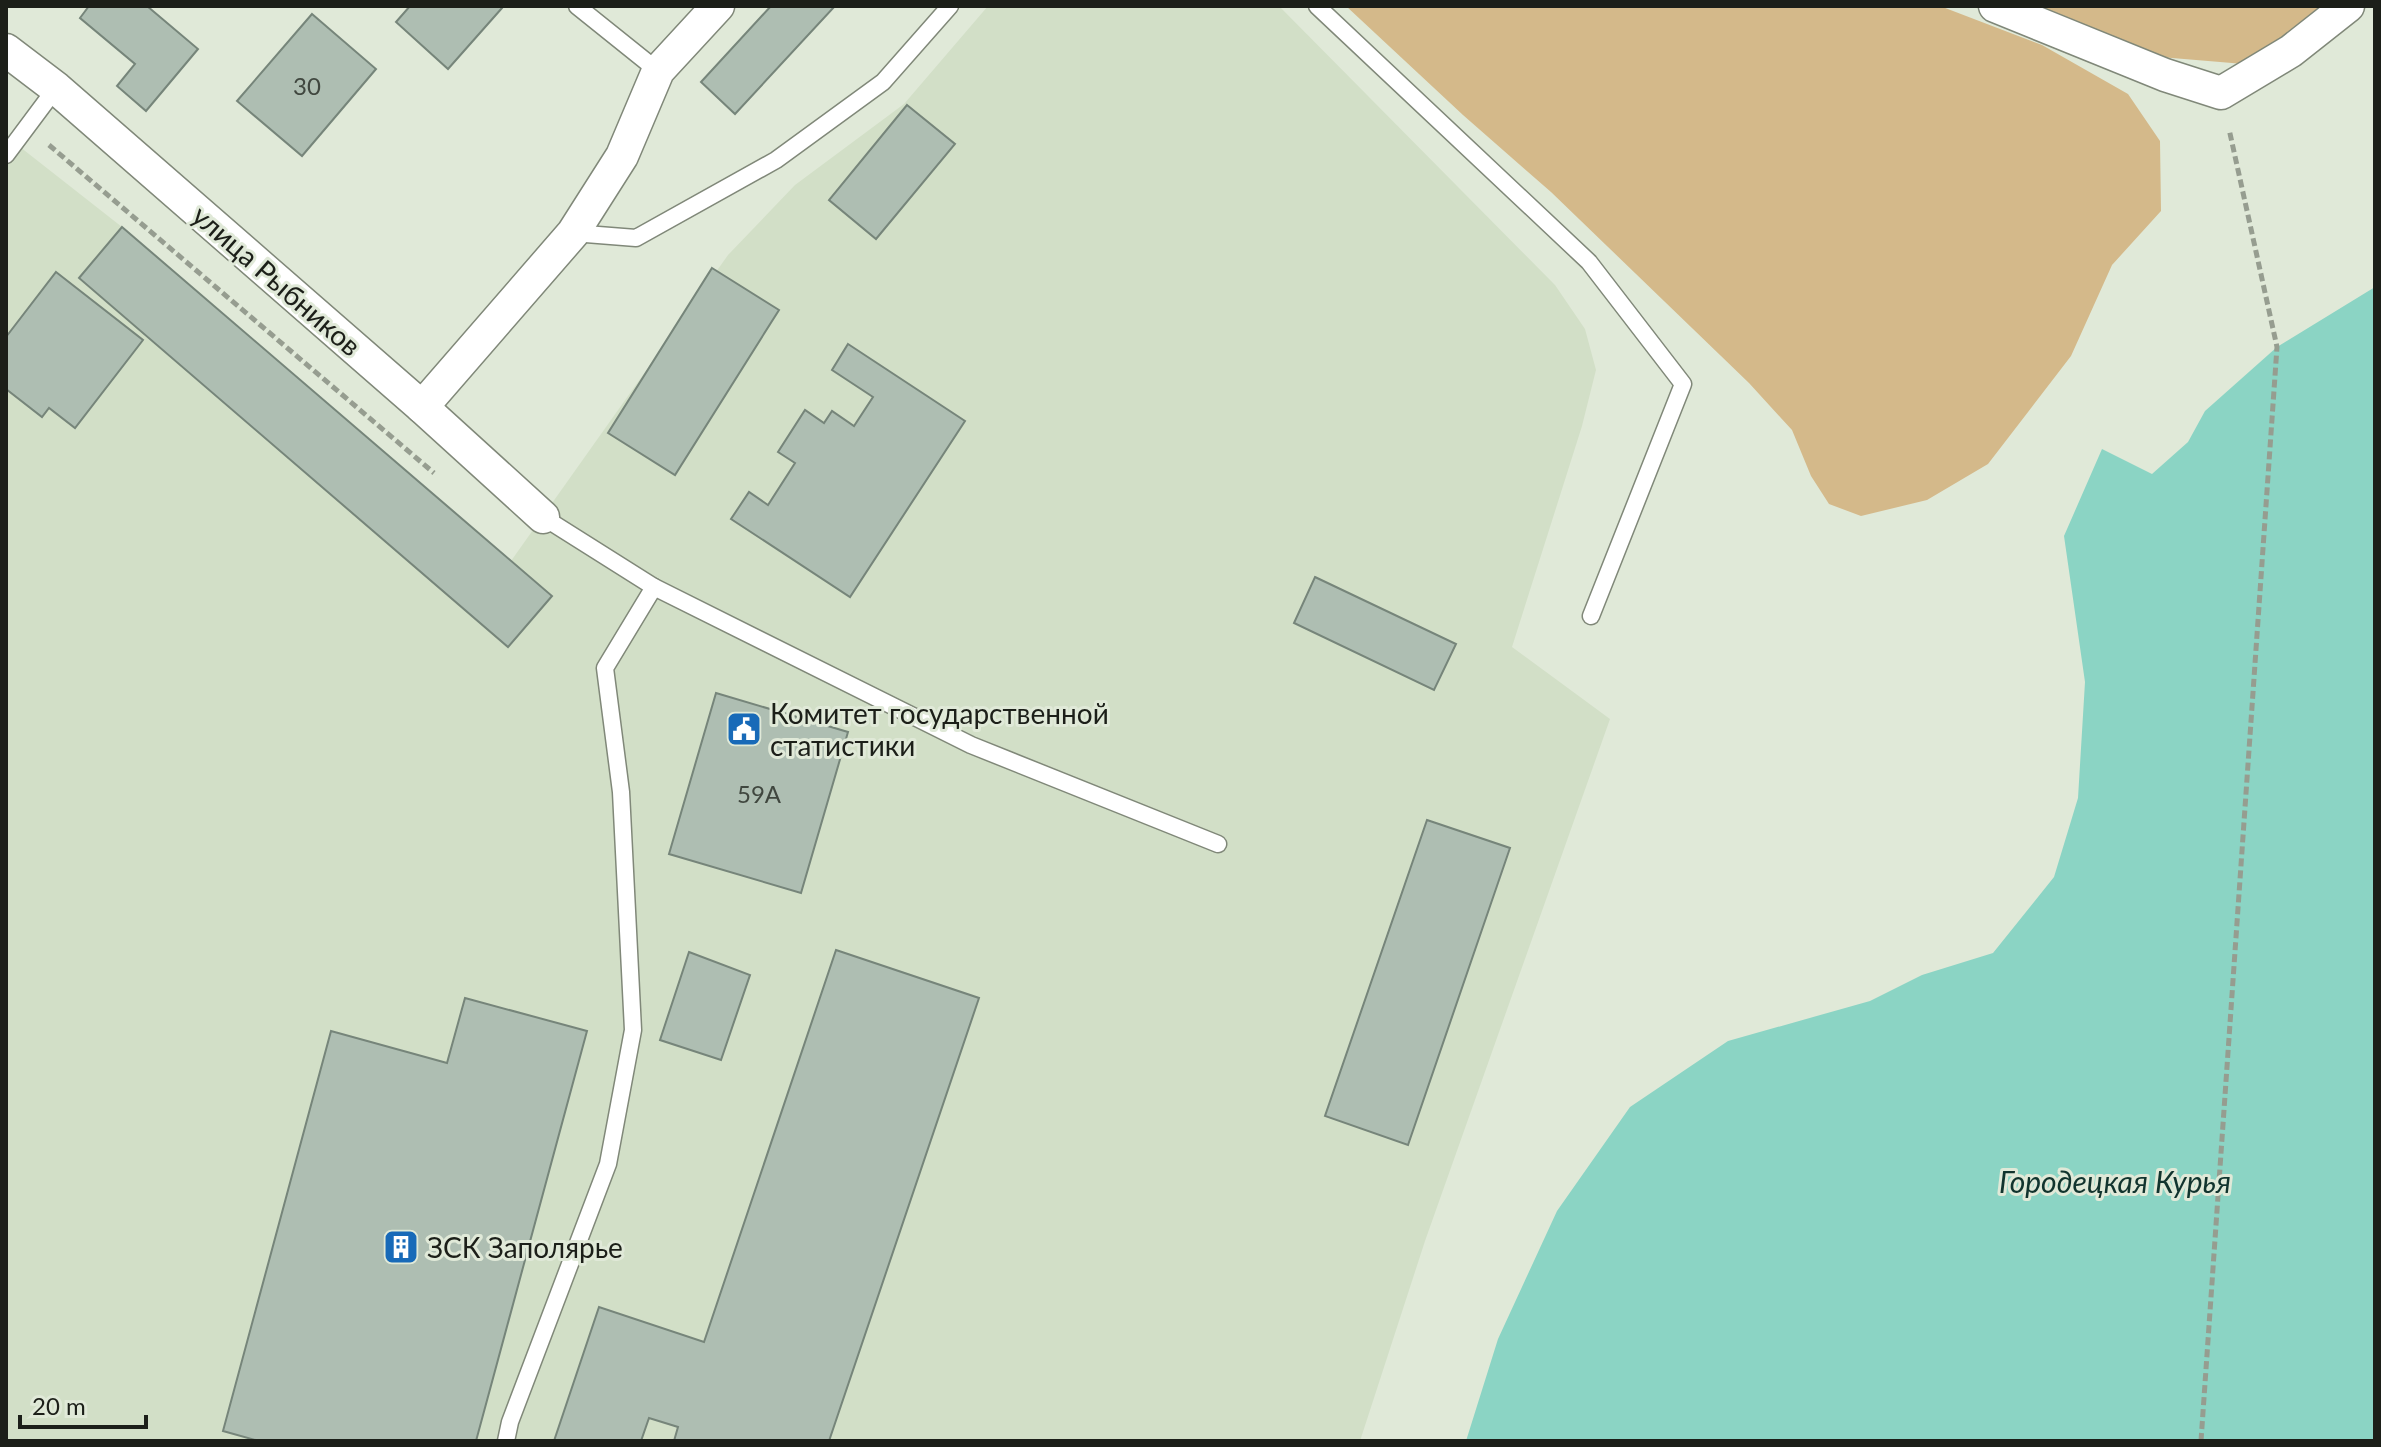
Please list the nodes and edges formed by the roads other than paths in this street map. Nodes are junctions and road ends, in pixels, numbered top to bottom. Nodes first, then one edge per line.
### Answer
1 (577, 6) edge
2 (718, 6) edge
3 (950, 6) edge
4 (1317, 6) edge
5 (1995, 6) edge
6 (2348, 6) edge
7 (6, 50) edge
8 (658, 71) junction
9 (56, 88) junction
10 (6, 155) edge
11 (573, 233) junction
12 (422, 407) junction
13 (543, 517) joint
14 (654, 587) junction
15 (1591, 616) dead end
16 (1218, 844) dead end
17 (506, 1441) edge

1 - 8 lane
2 - 8 street
3 - 11 lane
4 - 15 lane
5 - 6 street
7 - 9 street, улица Рыбников
8 - 11 street
9 - 10 lane
9 - 12 street, улица Рыбников
11 - 12 street
12 - 13 street, улица Рыбников
13 - 14 lane
14 - 16 lane
14 - 17 lane

